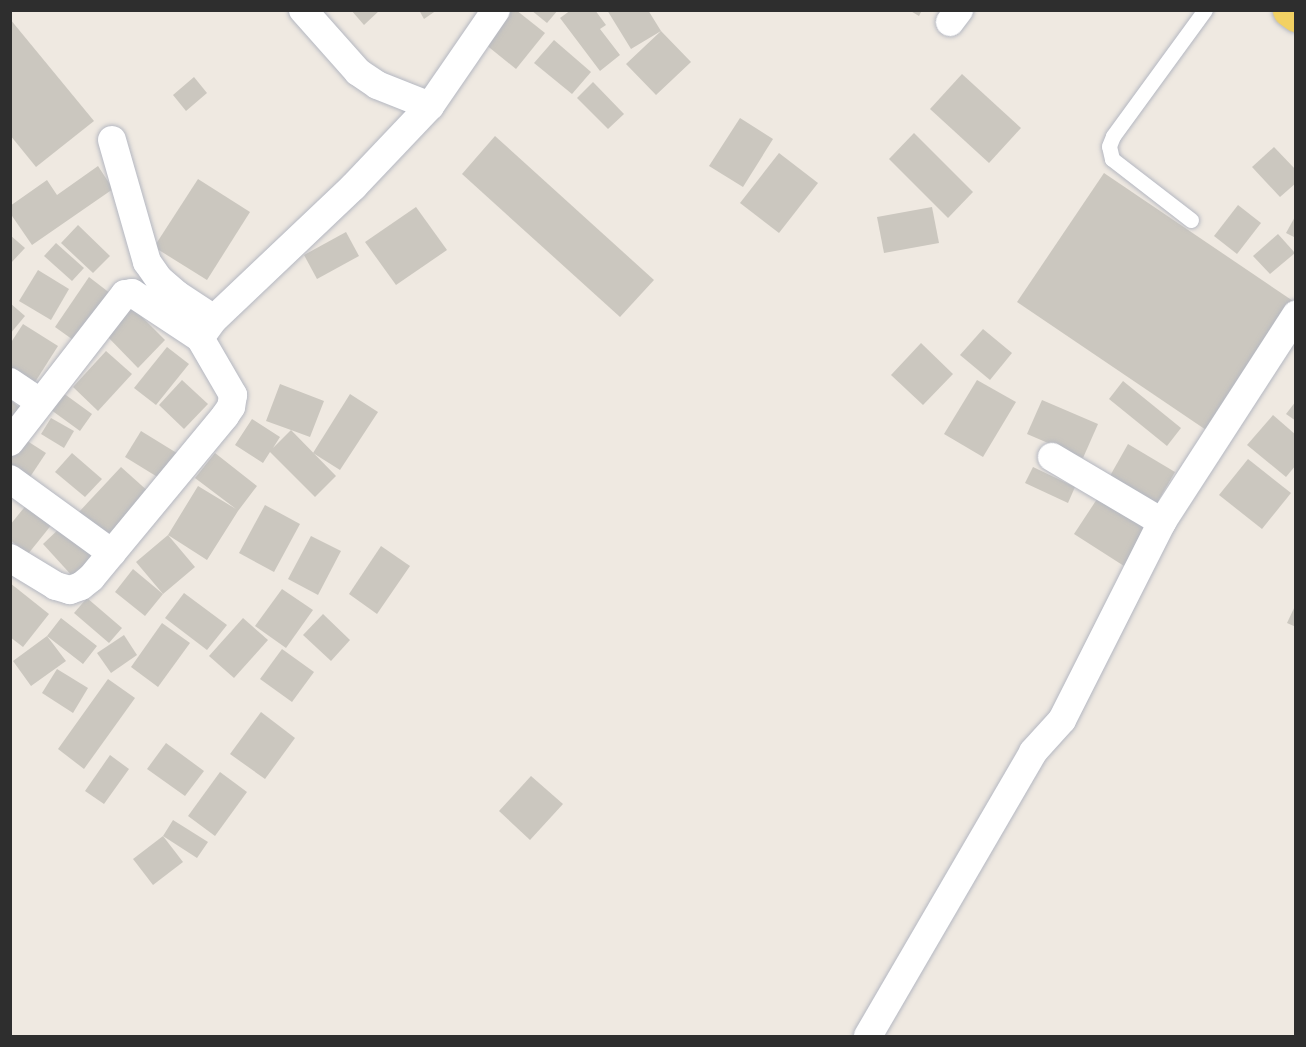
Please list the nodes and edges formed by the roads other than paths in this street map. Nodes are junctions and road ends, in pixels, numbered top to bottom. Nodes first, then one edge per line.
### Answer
1 (303, 10) edge
2 (496, 10) edge
3 (1205, 10) edge
4 (1289, 10) edge
5 (1296, 15) edge
6 (430, 106) junction
7 (112, 140) dead end
8 (1191, 220) dead end
9 (1296, 315) edge
10 (207, 328) junction
11 (10, 382) edge
12 (40, 402) junction
13 (10, 442) edge
14 (1052, 458) dead end
15 (10, 479) edge
16 (1162, 522) junction
17 (112, 553) junction
18 (10, 558) edge
19 (868, 1036) edge

1 - 6 street
2 - 6 street
3 - 8 lane
4 - 5 main road
6 - 10 street
7 - 10 street
9 - 16 street
10 - 12 street
10 - 17 street
11 - 12 street
12 - 13 street
14 - 16 street
15 - 17 street
16 - 19 street
17 - 18 street

